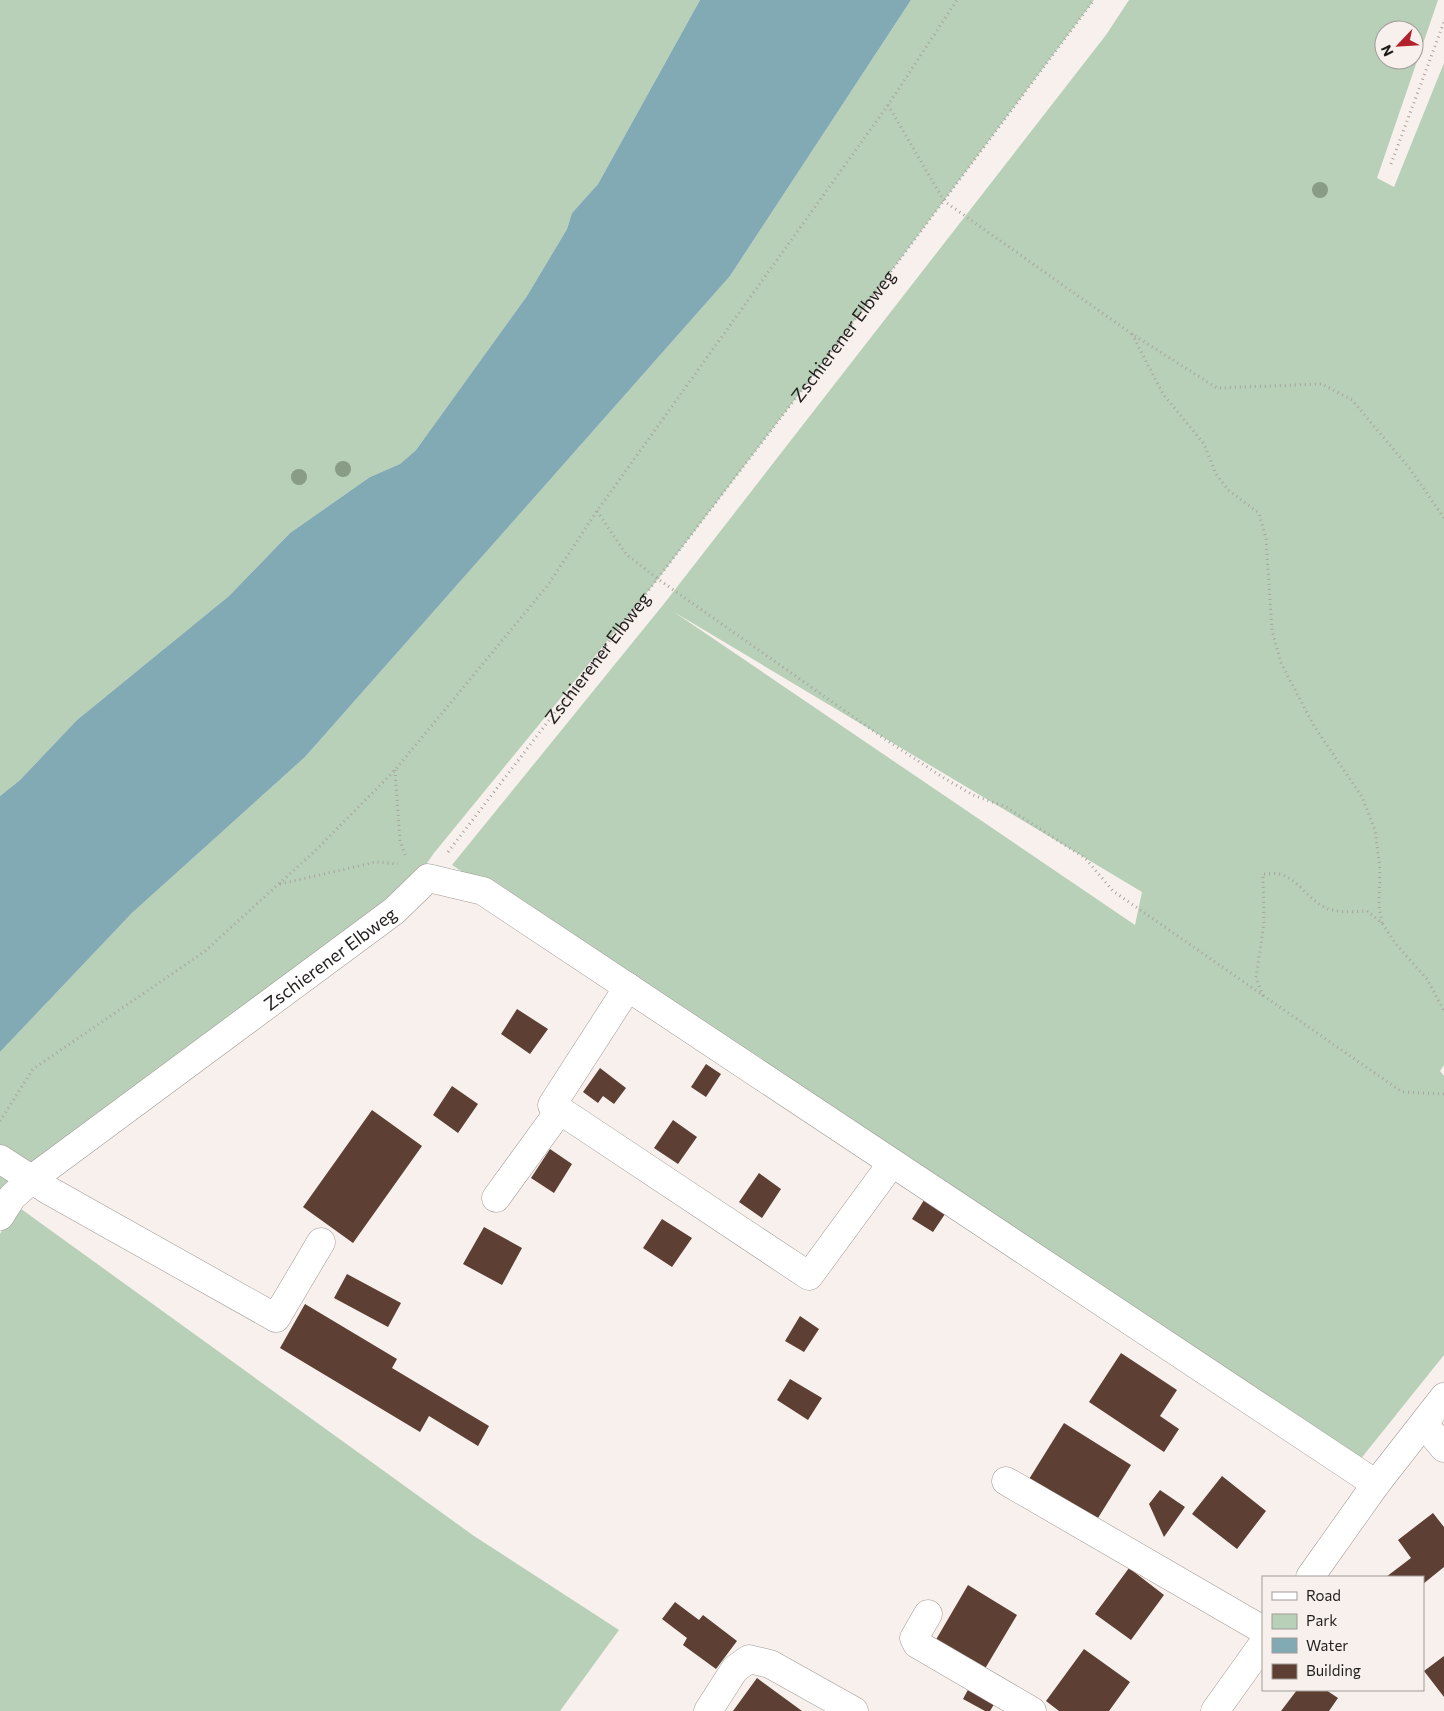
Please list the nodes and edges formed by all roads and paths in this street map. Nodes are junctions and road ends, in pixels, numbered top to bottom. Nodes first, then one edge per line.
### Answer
1 (957, 0) edge
2 (1094, 0) edge
3 (1444, 22) edge
4 (888, 105) junction
5 (1391, 164) dead end
6 (944, 201) junction
7 (1132, 334) junction
8 (597, 511) junction
9 (1444, 518) edge
10 (658, 579) junction
11 (394, 770) junction
12 (419, 871) junction
13 (277, 885) junction
14 (1382, 923) junction
15 (628, 987) junction
16 (1264, 996) junction
17 (1444, 1011) edge
18 (1444, 1094) edge
19 (560, 1110) junction
20 (0, 1121) edge
21 (0, 1158) edge
22 (892, 1163) junction
23 (32, 1179) junction
24 (496, 1198) dead end
25 (0, 1216) edge
26 (321, 1242) dead end
27 (1444, 1397) edge
28 (1424, 1424) junction
29 (1444, 1448) edge
30 (1006, 1481) dead end
31 (1376, 1484) junction
32 (1311, 1576) edge
33 (928, 1614) dead end
34 (1262, 1629) edge
35 (1262, 1645) edge
36 (708, 1711) edge
37 (854, 1711) edge
38 (1032, 1711) edge
39 (1215, 1711) edge

1 - 4 path
2 - 6 path, Zschierener Elbweg
3 - 5 path
4 - 6 path
4 - 8 path
6 - 7 path
6 - 10 path, Zschierener Elbweg
7 - 9 path
7 - 14 path
8 - 10 path
8 - 11 path
10 - 12 path, Zschierener Elbweg
10 - 16 path
11 - 12 path
11 - 13 path
12 - 13 path
12 - 15 street
12 - 23 street, Zschierener Elbweg
13 - 20 path
14 - 16 path
14 - 17 path
15 - 19 street
15 - 22 street
16 - 18 path
19 - 22 street
19 - 24 street
21 - 23 street
22 - 31 street
23 - 25 street, Zschierener Elbweg
23 - 26 street
27 - 28 street
28 - 29 street
28 - 31 street
30 - 34 street
31 - 32 street
33 - 38 street
35 - 39 street
36 - 37 street

